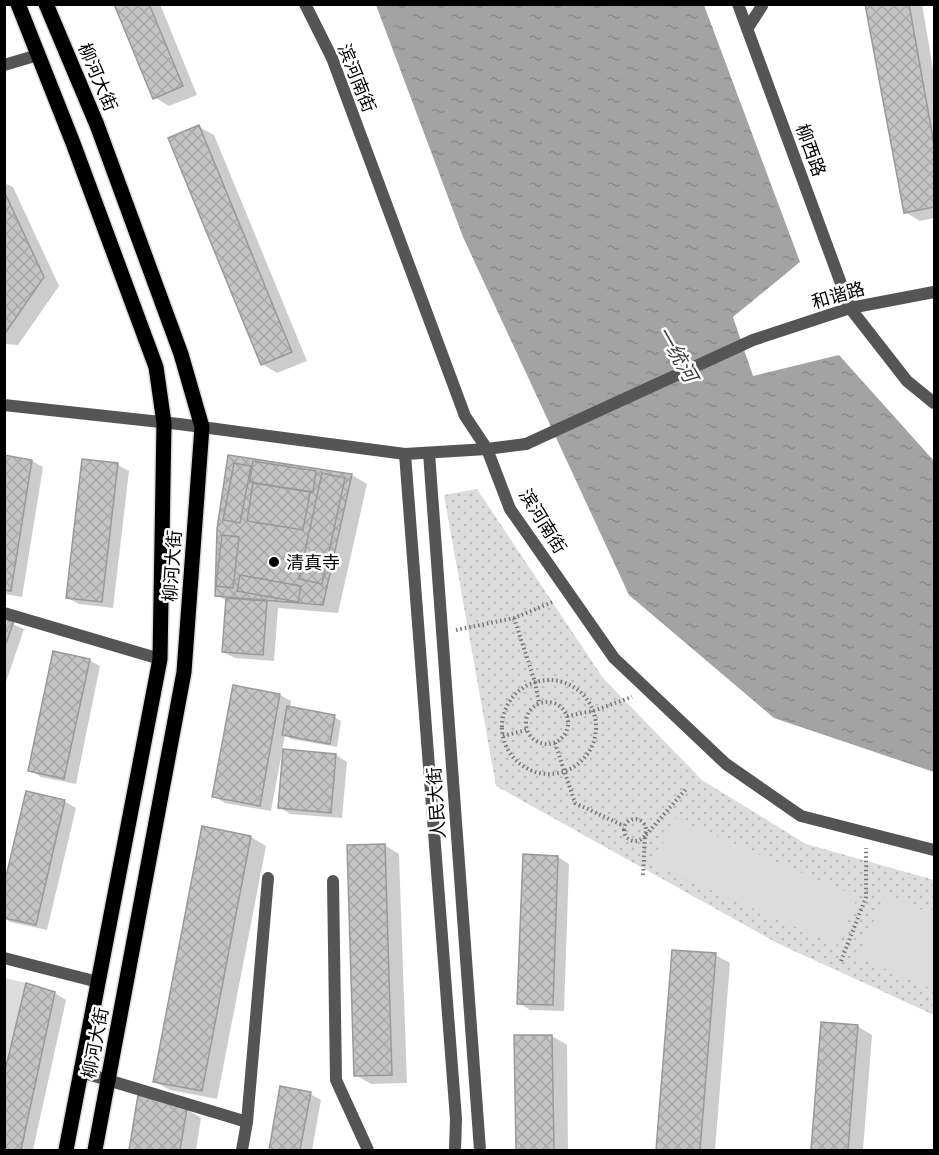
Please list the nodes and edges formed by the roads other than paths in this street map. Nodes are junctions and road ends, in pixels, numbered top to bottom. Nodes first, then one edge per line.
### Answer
1 (18, 4) edge
2 (46, 4) edge
3 (305, 4) edge
4 (738, 4) edge
5 (761, 4) edge
6 (747, 29) junction
7 (38, 55) junction
8 (4, 65) edge
9 (934, 292) edge
10 (850, 308) junction
11 (934, 403) edge
12 (4, 405) edge
13 (164, 423) junction
14 (202, 427) junction
15 (488, 449) junction
16 (429, 453) junction
17 (405, 454) junction
18 (4, 613) edge
19 (160, 659) junction
20 (934, 850) edge
21 (268, 878) dead end
22 (333, 881) dead end
23 (4, 958) edge
24 (98, 982) junction
25 (81, 1072) junction
26 (108, 1080) junction
27 (247, 1122) junction
28 (66, 1150) edge
29 (95, 1150) edge
30 (242, 1150) edge
31 (368, 1150) edge
32 (455, 1150) edge
33 (480, 1150) edge

1 - 7 main road, 柳河大街
2 - 14 main road, 柳河大街
3 - 15 street, 滨河南街
4 - 6 street, 柳西路
5 - 6 street
6 - 10 street, 柳西路
7 - 8 street
7 - 13 main road, 柳河大街
9 - 10 street, 和谐路
10 - 11 street, 柳西路
10 - 15 street, 和谐路
12 - 13 street, 和谐路
13 - 14 street, 和谐路
13 - 19 main road, 柳河大街
14 - 17 street, 和谐路
14 - 26 main road, 柳河大街
15 - 16 street, 和谐路
15 - 20 street, 滨河南街
16 - 17 street, 和谐路
16 - 33 street, 人民大街
17 - 32 street, 人民大街
18 - 19 street
19 - 24 main road, 柳河大街
21 - 27 street
22 - 31 street
23 - 24 street
24 - 25 main road, 柳河大街
25 - 26 street
25 - 28 main road, 柳河大街
26 - 27 street
26 - 29 main road, 柳河大街
27 - 30 street

